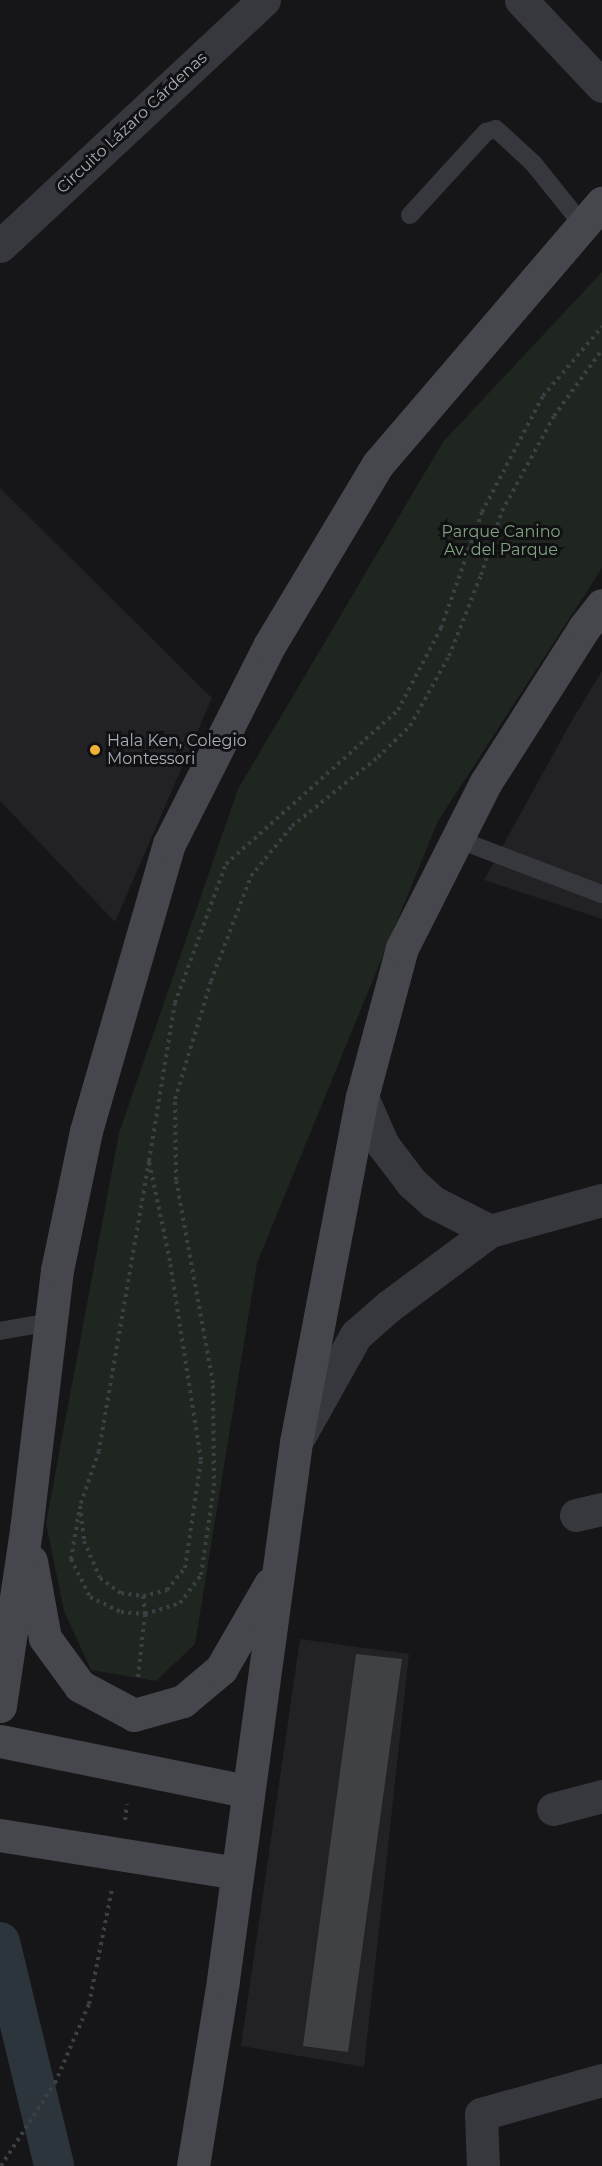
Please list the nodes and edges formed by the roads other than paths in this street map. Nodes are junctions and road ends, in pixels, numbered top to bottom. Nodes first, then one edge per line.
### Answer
1 (264, 0) edge
2 (521, 0) edge
3 (602, 86) edge
4 (592, 214) edge
5 (410, 215) dead end
6 (0, 246) edge
7 (602, 605) edge
8 (457, 839) junction
9 (602, 894) edge
10 (362, 1097) junction
11 (602, 1200) edge
12 (490, 1231) junction
13 (51, 1322) junction
14 (0, 1331) edge
15 (296, 1442) junction
16 (26, 1530) junction
17 (279, 1569) junction
18 (0, 1706) edge
19 (0, 1741) edge
20 (246, 1791) junction
21 (602, 1796) edge
22 (553, 1809) dead end
23 (0, 1835) edge
24 (236, 1873) junction
25 (602, 2080) edge
26 (193, 2166) edge
27 (483, 2166) edge

1 - 6 street, Circuito Lázaro Cárdenas
2 - 3 street
4 - 5 lane
4 - 13 main road
7 - 8 main road
8 - 9 lane
8 - 10 main road
10 - 12 street
10 - 15 main road
11 - 12 street
12 - 15 street
13 - 14 lane
13 - 16 main road
15 - 17 main road
16 - 17 main road
16 - 18 main road
17 - 20 main road
19 - 20 main road
20 - 24 main road
21 - 22 street
23 - 24 main road
24 - 26 main road
25 - 27 street

